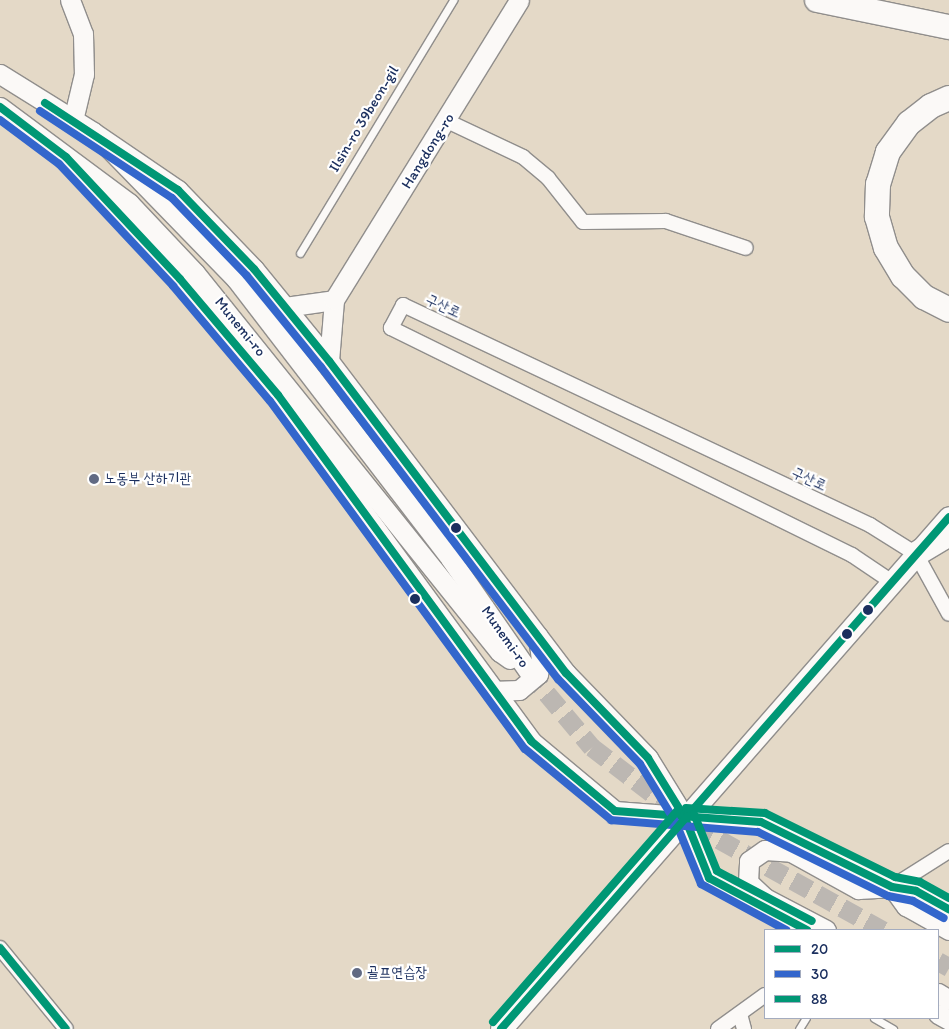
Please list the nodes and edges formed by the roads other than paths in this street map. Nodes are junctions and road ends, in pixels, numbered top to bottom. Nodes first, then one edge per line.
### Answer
1 (70, 0) edge
2 (453, 0) edge
3 (519, 0) edge
4 (817, 0) edge
5 (949, 27) edge
6 (0, 74) edge
7 (949, 98) edge
8 (0, 107) edge
9 (949, 113) edge
10 (73, 120) junction
11 (447, 121) junction
12 (92, 132) junction
13 (66, 157) junction
14 (746, 248) dead end
15 (300, 253) dead end
16 (949, 295) edge
17 (334, 300) junction
18 (285, 307) junction
19 (949, 310) edge
20 (329, 361) junction
21 (949, 517) edge
22 (949, 534) edge
23 (916, 554) junction
24 (892, 582) junction
25 (949, 614) edge
26 (538, 635) junction
27 (491, 691) junction
28 (685, 818) junction
29 (949, 851) edge
30 (892, 887) junction
31 (949, 909) edge
32 (805, 929) edge
33 (824, 929) edge
34 (949, 930) edge
35 (2, 950) edge
36 (764, 996) edge
37 (740, 1014) junction
38 (876, 1019) edge
39 (66, 1029) edge
40 (501, 1029) edge
41 (718, 1029) edge
42 (744, 1029) edge
43 (893, 1029) edge

1 - 10 main road
2 - 15 lane, Ilsin-ro 39beon-gil
3 - 11 main road, Hangdong-ro
4 - 5 highway
6 - 10 main road, Munemi-ro
7 - 19 highway
8 - 13 main road, Munemi-ro
9 - 16 highway
10 - 12 main road, Munemi-ro
11 - 14 street
11 - 17 main road, Hangdong-ro
12 - 13 main road, Munemi-ro
12 - 18 main road
13 - 27 main road
17 - 18 main road
17 - 20 main road, Hangdong-ro
18 - 20 main road
20 - 26 main road
21 - 23 main road
22 - 23 highway
23 - 24 main road
23 - 24 street, 구산로
23 - 25 street
24 - 28 main road
26 - 27 main road
26 - 28 main road
27 - 28 main road
28 - 30 main road
28 - 32 main road
28 - 40 main road
29 - 30 street
30 - 31 main road
30 - 33 main road
30 - 34 main road
35 - 39 street
36 - 37 street
37 - 41 street
37 - 42 street
38 - 43 lane

